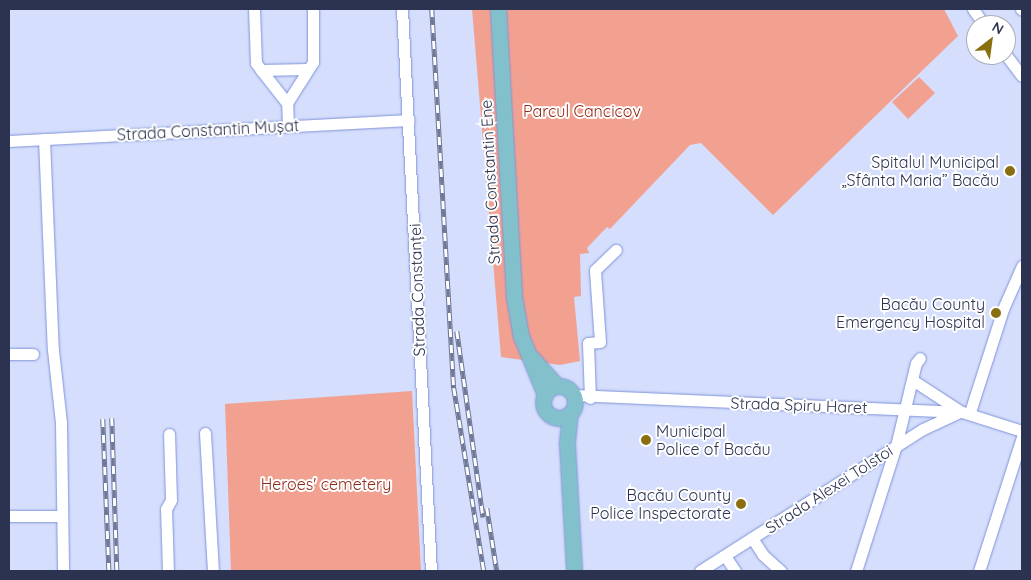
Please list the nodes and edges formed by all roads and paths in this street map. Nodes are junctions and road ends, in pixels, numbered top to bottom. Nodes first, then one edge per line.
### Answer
1 (254, 9) edge
2 (313, 9) edge
3 (402, 9) edge
4 (498, 9) edge
5 (1014, 65) edge
6 (308, 69) junction
7 (261, 70) junction
8 (1022, 76) edge
9 (287, 103) junction
10 (408, 120) junction
11 (288, 126) junction
12 (44, 139) junction
13 (9, 141) edge
14 (616, 250) dead end
15 (1022, 266) edge
16 (527, 352) junction
17 (9, 354) edge
18 (33, 354) dead end
19 (920, 358) dead end
20 (914, 381) junction
21 (557, 386) junction
22 (545, 395) junction
23 (574, 395) junction
24 (590, 398) junction
25 (908, 408) junction
26 (966, 412) junction
27 (570, 413) junction
28 (552, 416) junction
29 (1022, 431) edge
30 (205, 433) dead end
31 (169, 434) dead end
32 (1022, 437) edge
33 (567, 444) junction
34 (896, 446) junction
35 (9, 516) edge
36 (62, 516) junction
37 (752, 538) junction
38 (724, 556) junction
39 (63, 571) edge
40 (168, 571) edge
41 (213, 571) edge
42 (431, 571) edge
43 (574, 571) edge
44 (700, 571) edge
45 (735, 571) edge
46 (781, 571) edge
47 (856, 571) edge
48 (979, 571) edge

1 - 7 street
2 - 6 street
3 - 10 street, Strada Constanței
4 - 16 main road, Strada Constantin Ene
5 - 8 street
6 - 7 street
6 - 9 street
7 - 9 street
9 - 11 street
10 - 11 street, Strada Constantin Mușat
10 - 42 street, Strada Constanței
11 - 12 street, Strada Constantin Mușat
12 - 13 street, Strada Constantin Mușat
12 - 36 street
14 - 24 street
15 - 26 street
16 - 21 main road, Strada Constantin Ene
16 - 22 main road, Strada Constantin Ene
17 - 18 street
19 - 20 street
20 - 25 street
20 - 26 street
21 - 22 main road
21 - 23 main road
22 - 28 main road
23 - 24 street, Strada Spiru Haret
23 - 27 main road
24 - 25 street, Strada Spiru Haret
25 - 26 street, Strada Spiru Haret
25 - 34 street
26 - 29 street, Strada Spiru Haret
26 - 34 street, Strada Alexei Tolstoi
27 - 28 main road
27 - 33 main road
28 - 33 main road
30 - 41 street
31 - 40 street
32 - 48 street
33 - 43 main road
34 - 37 street, Strada Alexei Tolstoi
34 - 47 street
35 - 36 street
36 - 39 street
37 - 38 street, Strada Alexei Tolstoi
37 - 46 street
38 - 44 street, Strada Alexei Tolstoi
38 - 45 street

